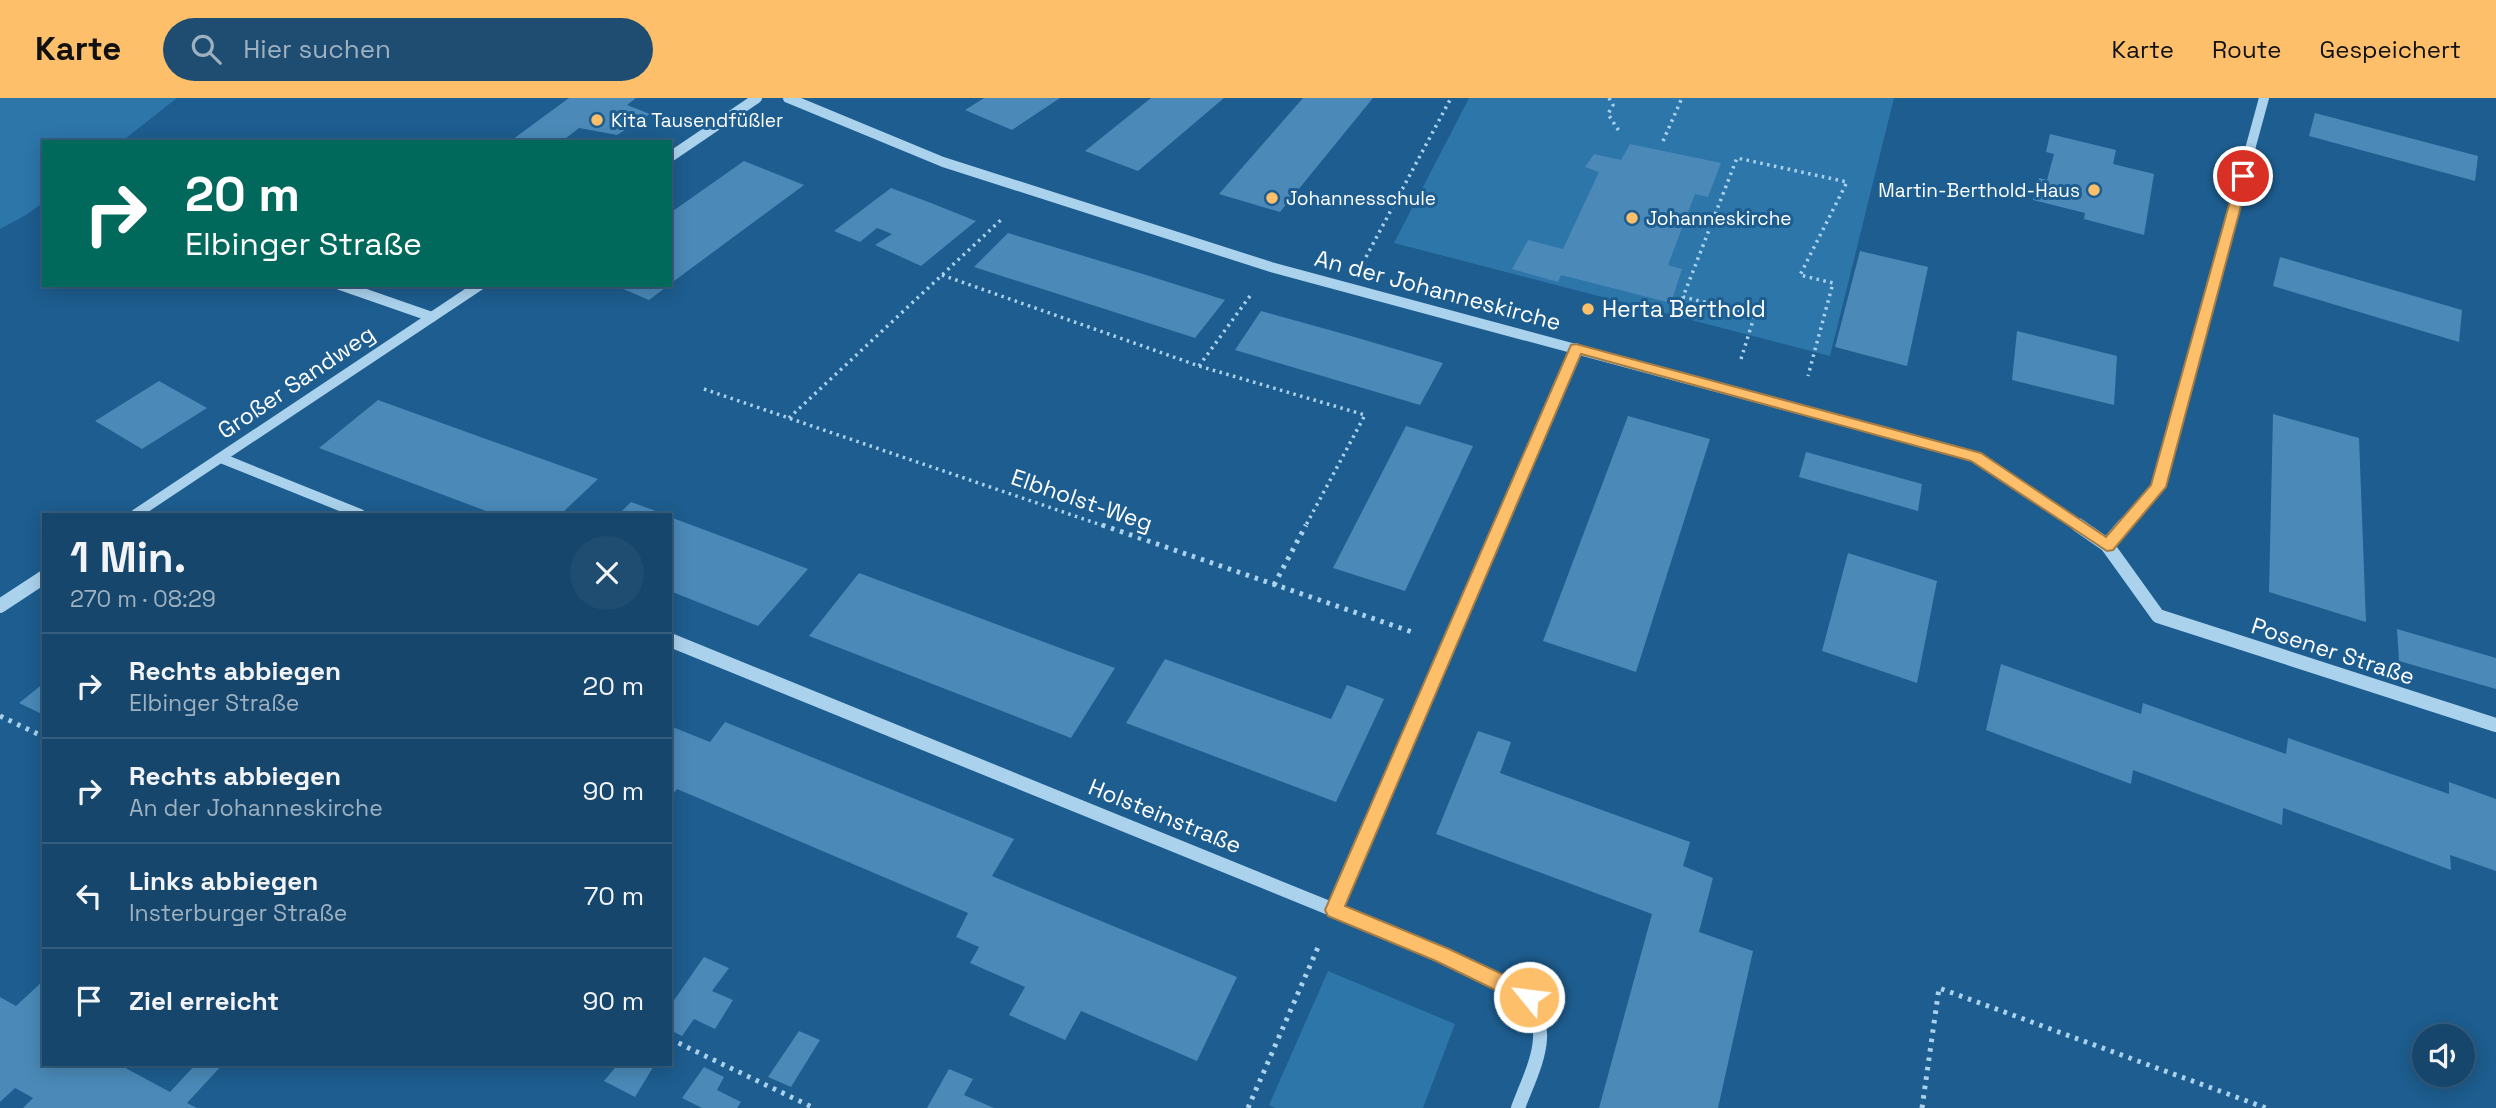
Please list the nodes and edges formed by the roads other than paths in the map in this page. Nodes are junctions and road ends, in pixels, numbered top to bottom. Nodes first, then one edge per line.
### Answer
1 (757, 98) edge
2 (788, 98) edge
3 (2264, 98) edge
4 (672, 156) edge
5 (346, 287) edge
6 (477, 287) edge
7 (432, 317) junction
8 (1576, 348) junction
9 (221, 458) junction
10 (138, 513) edge
11 (358, 513) edge
12 (2107, 545) junction
13 (42, 578) edge
14 (0, 606) edge
15 (2158, 616) joint
16 (672, 641) edge
17 (2496, 725) edge
18 (1334, 910) junction
19 (1518, 1108) edge

1 - 4 street
2 - 8 street, An der Johanneskirche
3 - 12 street
5 - 7 street
6 - 7 street, Großer Sandweg
7 - 9 street, Großer Sandweg
8 - 12 street, An der Johanneskirche
8 - 18 street
9 - 10 street, Großer Sandweg
9 - 11 street
12 - 15 street
13 - 14 street
15 - 17 street, Posener Straße
16 - 18 street, Holsteinstraße
18 - 19 street, Holsteinstraße

